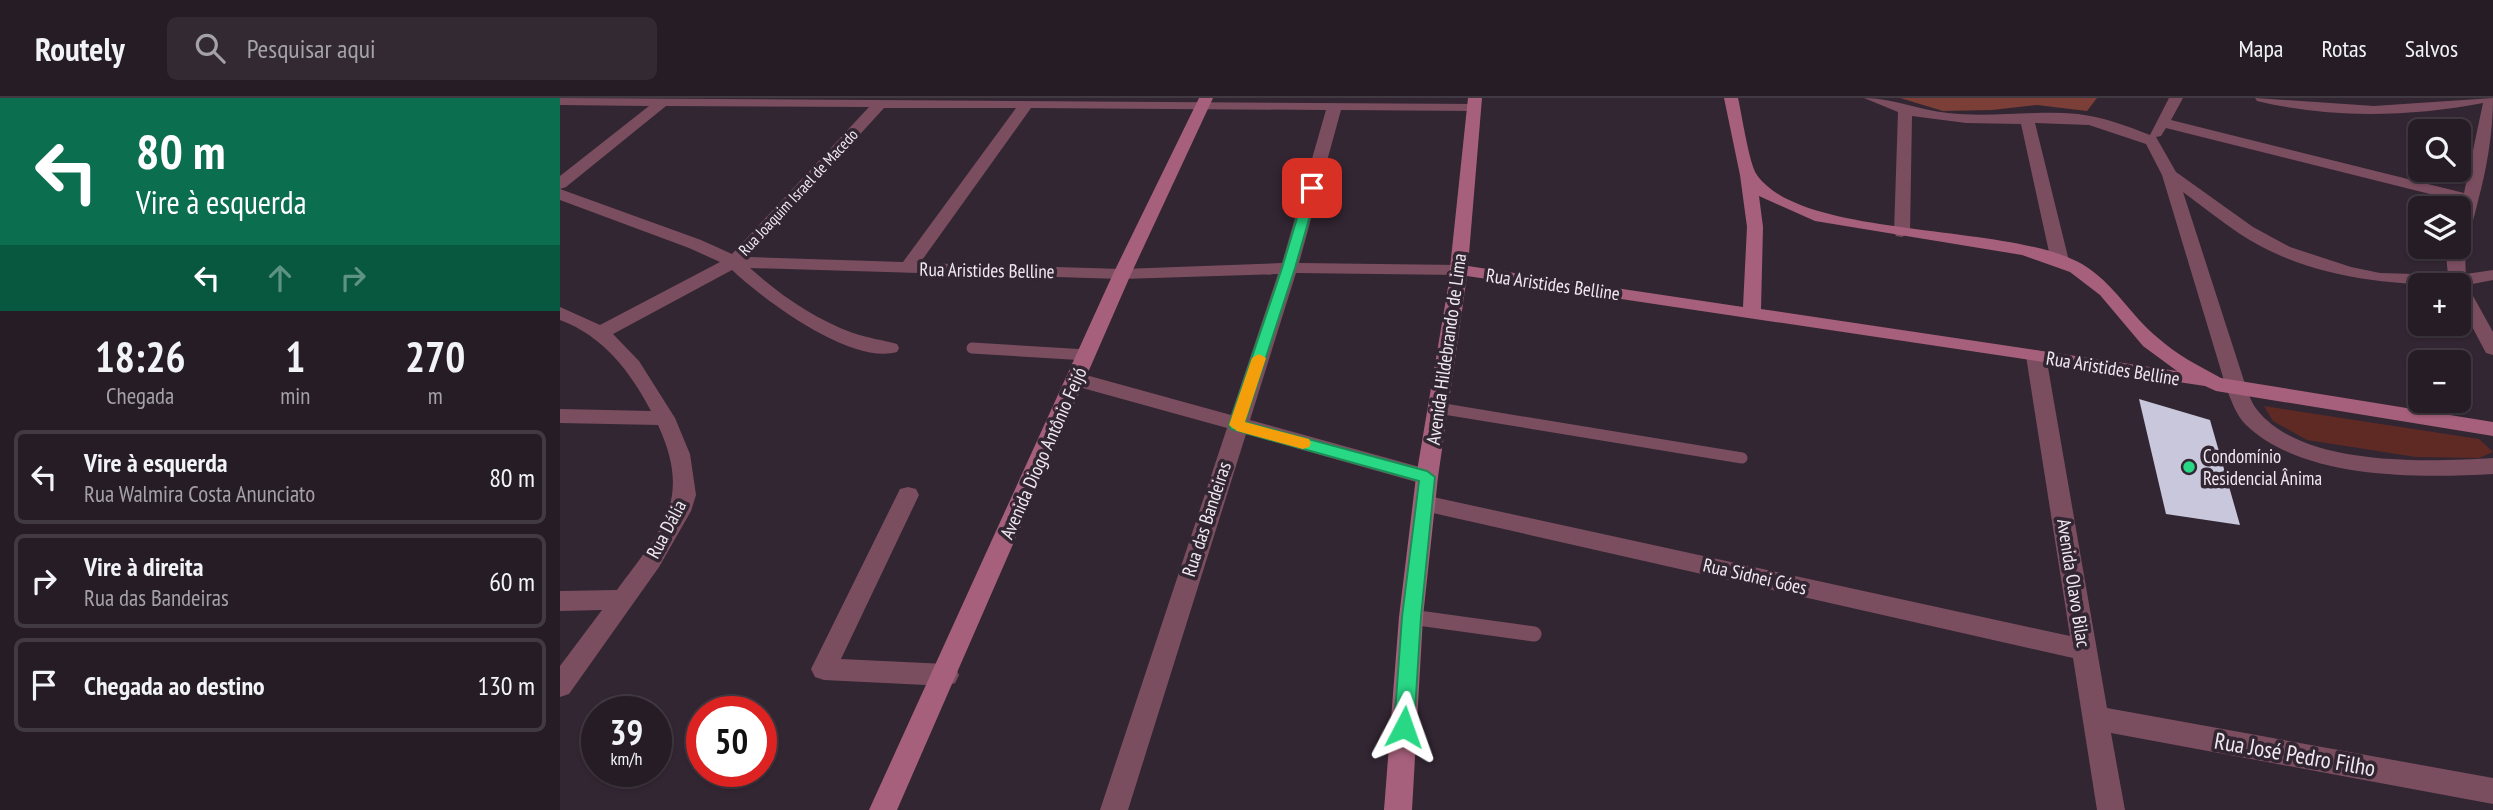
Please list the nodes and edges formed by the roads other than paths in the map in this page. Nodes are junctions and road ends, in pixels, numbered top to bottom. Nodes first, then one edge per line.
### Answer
1 (1731, 98) edge
2 (1871, 98) edge
3 (2176, 98) edge
4 (2262, 98) edge
5 (2489, 98) edge
6 (665, 100) edge
7 (560, 101) edge
8 (791, 101) edge
9 (928, 102) edge
10 (1203, 103) edge
11 (1474, 103) edge
12 (879, 105) junction
13 (1025, 106) junction
14 (1334, 108) junction
15 (1905, 111) junction
16 (2027, 119) junction
17 (2162, 122) junction
18 (2152, 141) junction
19 (1748, 175) junction
20 (2170, 175) junction
21 (560, 184) edge
22 (560, 194) edge
23 (2459, 196) edge
24 (2471, 199) edge
25 (1815, 216) junction
26 (1755, 227) junction
27 (1902, 232) junction
28 (2060, 261) junction
29 (734, 262) junction
30 (907, 268) junction
31 (1289, 268) junction
32 (1458, 270) junction
33 (1122, 274) junction
34 (2493, 275) edge
35 (2408, 280) edge
36 (2471, 281) edge
37 (2471, 308) edge
38 (1752, 312) junction
39 (560, 313) edge
40 (601, 332) junction
41 (2150, 342) junction
42 (890, 348) dead end
43 (972, 348) dead end
44 (2493, 349) edge
45 (1087, 355) junction
46 (2036, 356) junction
47 (2113, 367) junction
48 (1075, 379) junction
49 (2226, 386) junction
50 (1438, 408) junction
51 (560, 416) edge
52 (665, 418) junction
53 (1237, 425) junction
54 (2493, 429) edge
55 (1742, 457) dead end
56 (2493, 466) edge
57 (1427, 477) junction
58 (908, 495) dead end
59 (1424, 503) junction
60 (621, 600) junction
61 (560, 601) edge
62 (1411, 617) junction
63 (1534, 634) dead end
64 (2085, 650) junction
65 (946, 675) junction
66 (560, 686) edge
67 (2096, 718) junction
68 (2493, 791) edge
69 (883, 810) edge
70 (1114, 810) edge
71 (1398, 810) edge
72 (2111, 810) edge

1 - 19 street
2 - 15 street
3 - 17 street
4 - 5 street
5 - 24 street
6 - 7 street
6 - 8 street
6 - 21 street
8 - 12 street
9 - 12 street
9 - 13 street
10 - 13 street
10 - 14 street
10 - 33 street, Avenida Diogo Antônio Feijó
11 - 14 street
11 - 32 street, Avenida Hildebrando de Lima
12 - 29 street, Rua Joaquim Israel de Macedo
13 - 30 street
14 - 31 street, Rua das Bandeiras
15 - 16 street
15 - 27 street
16 - 18 street
16 - 28 street
17 - 18 street
17 - 23 street
18 - 20 street
19 - 25 street
19 - 26 street
20 - 35 street
20 - 49 street
22 - 29 street, Rua Aristides Belline
25 - 26 street
25 - 27 street
26 - 38 street
27 - 28 street
28 - 41 street
29 - 30 street, Rua Aristides Belline
29 - 40 street, Rua Joaquim Israel de Macedo
29 - 42 street
30 - 33 street, Rua Aristides Belline
31 - 32 street, Rua Aristides Belline
31 - 33 street, Rua Aristides Belline
31 - 53 street, Rua das Bandeiras
32 - 38 street, Rua Aristides Belline
32 - 50 street, Avenida Hildebrando de Lima
33 - 45 street, Avenida Diogo Antônio Feijó
34 - 36 street
37 - 44 street
38 - 46 street, Rua Aristides Belline
39 - 40 street, Rua Dália
40 - 52 street, Rua Dália
41 - 47 street
41 - 49 street
43 - 45 lane
45 - 48 street, Avenida Diogo Antônio Feijó
46 - 47 street, Rua Aristides Belline
46 - 64 street, Avenida Olavo Bilac
47 - 49 street, Rua Aristides Belline
48 - 53 street
48 - 65 street, Avenida Diogo Antônio Feijó
49 - 54 street, Rua Aristides Belline
49 - 56 street
50 - 55 lane
50 - 57 street, Avenida Hildebrando de Lima
51 - 52 street
52 - 60 street, Rua Dália
53 - 57 street
53 - 70 street, Rua das Bandeiras
57 - 59 street, Avenida Hildebrando de Lima
58 - 65 street
59 - 62 street, Avenida Hildebrando de Lima
59 - 64 street, Rua Sidnei Góes
60 - 61 street
60 - 66 street, Rua Dália
62 - 63 lane
62 - 71 street, Avenida Hildebrando de Lima
64 - 67 street, Avenida Olavo Bilac
65 - 69 street, Avenida Diogo Antônio Feijó
67 - 68 street, Rua José Pedro Filho
67 - 72 street, Avenida Olavo Bilac

